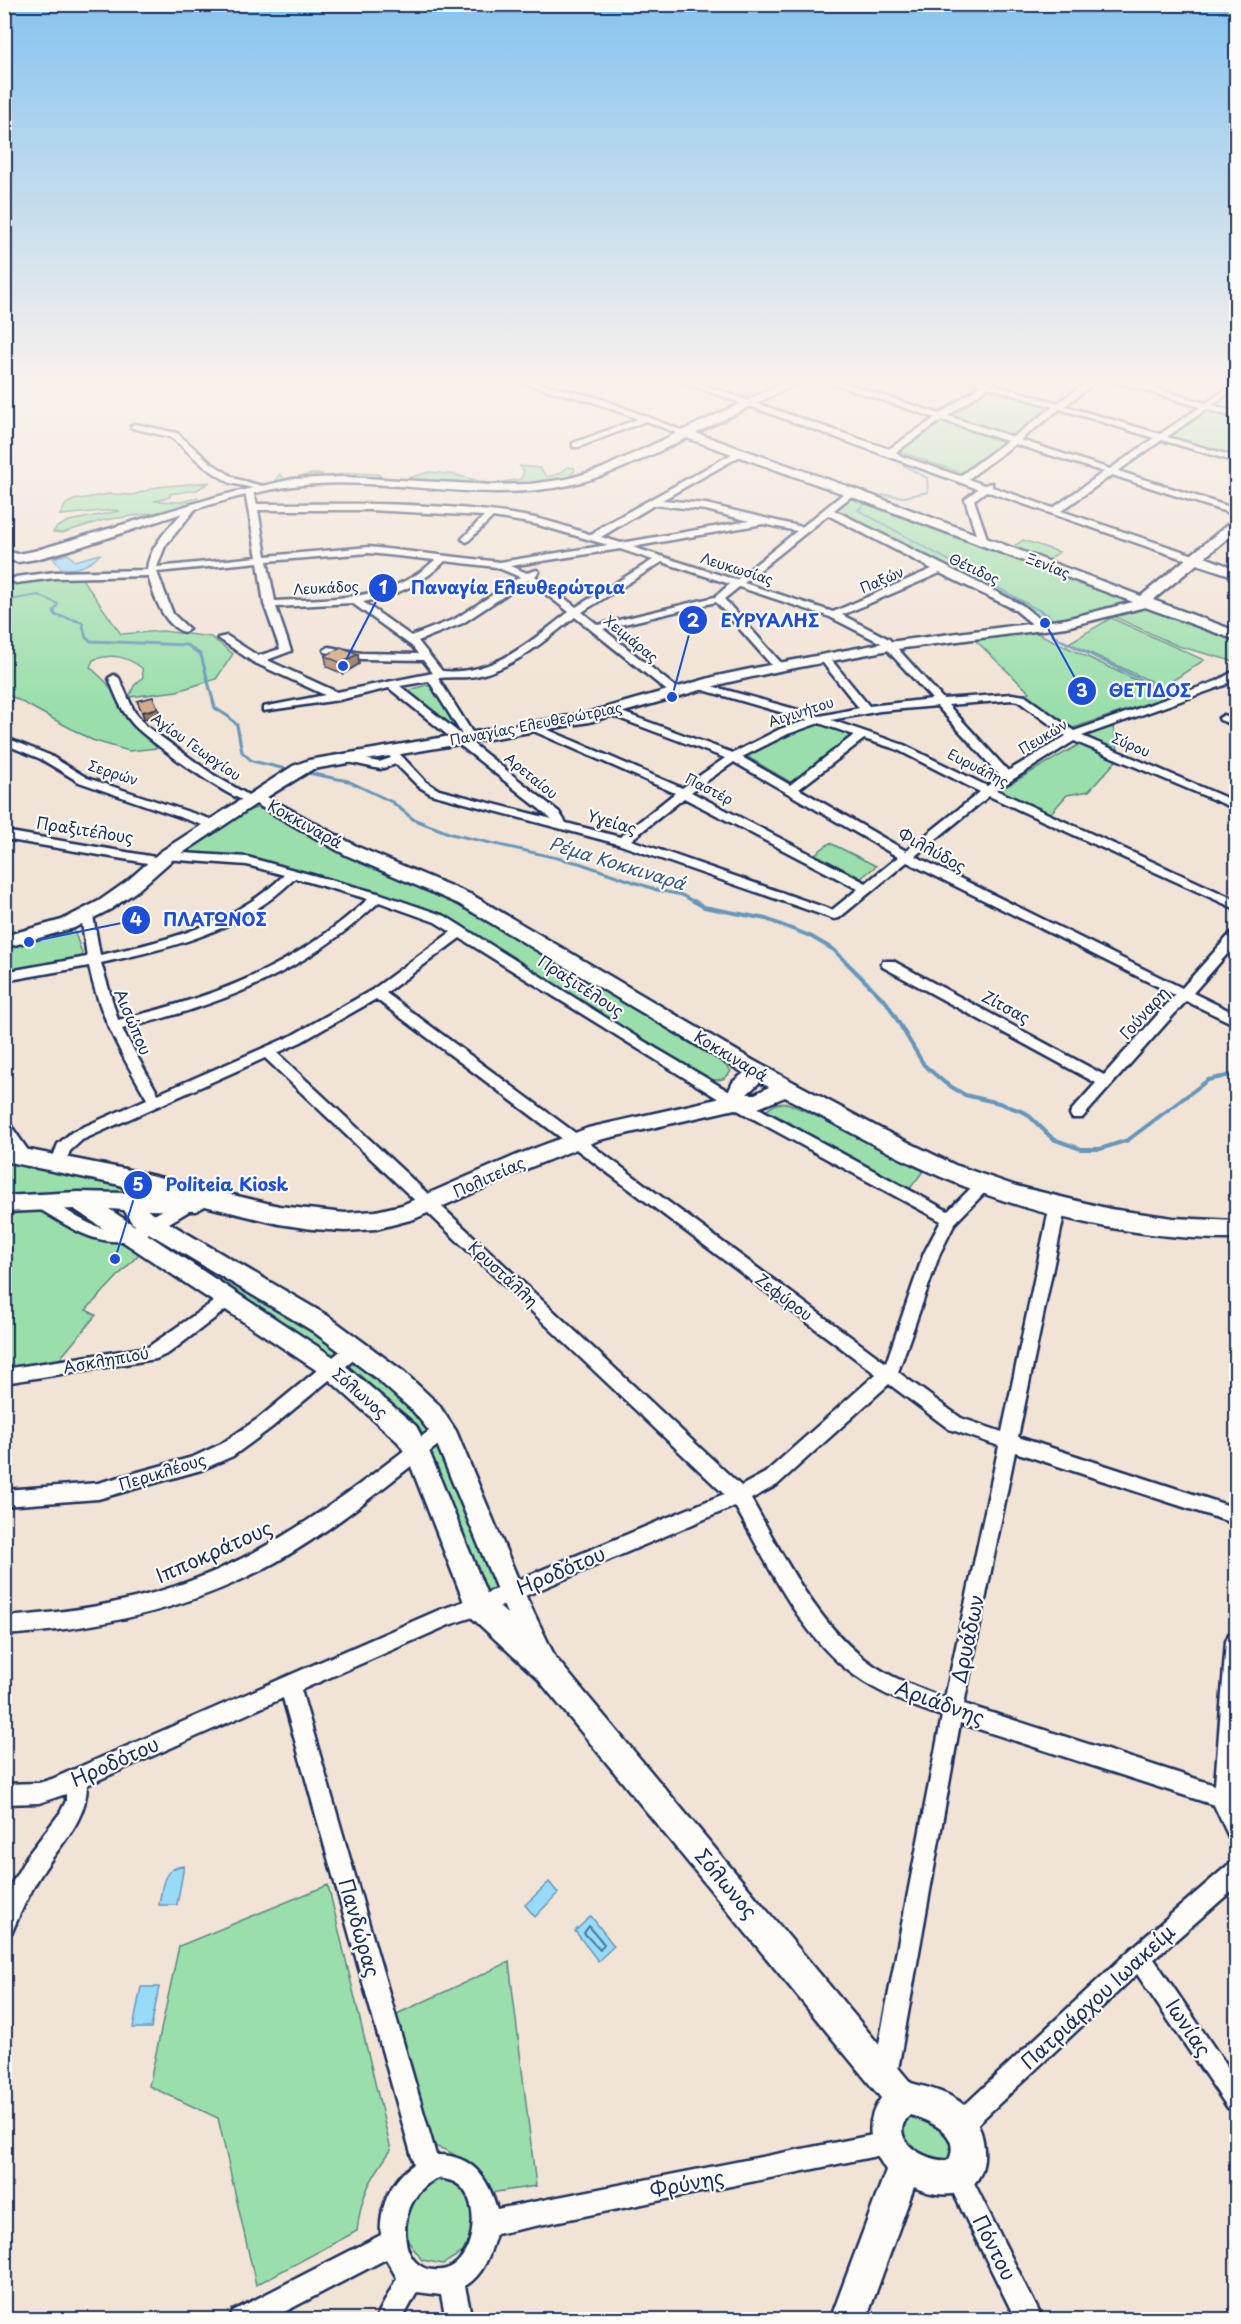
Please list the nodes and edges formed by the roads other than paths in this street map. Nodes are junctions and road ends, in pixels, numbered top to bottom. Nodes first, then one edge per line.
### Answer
1 (256, 489) edge
2 (676, 489) edge
3 (844, 489) edge
4 (981, 489) edge
5 (996, 489) edge
6 (1085, 489) edge
7 (1165, 489) edge
8 (249, 492) junction
9 (851, 492) junction
10 (654, 502) junction
11 (253, 507) junction
12 (191, 508) junction
13 (1055, 510) junction
14 (828, 511) junction
15 (1236, 512) edge
16 (491, 514) junction
17 (763, 521) junction
18 (1236, 525) edge
19 (805, 530) junction
20 (594, 537) junction
21 (467, 539) dead end
22 (983, 541) junction
23 (621, 546) junction
24 (458, 549) dead end
25 (4, 555) edge
26 (447, 557) junction
27 (556, 557) junction
28 (262, 558) junction
29 (661, 559) junction
30 (1197, 559) junction
31 (498, 564) junction
32 (939, 569) junction
33 (152, 571) junction
34 (1236, 573) edge
35 (528, 576) junction
36 (16, 580) dead end
37 (737, 583) junction
38 (353, 599) junction
39 (718, 599) junction
40 (1145, 602) junction
41 (269, 604) junction
42 (575, 612) junction
43 (834, 615) junction
44 (1041, 626) junction
45 (596, 628) junction
46 (184, 629) dead end
47 (1236, 636) edge
48 (223, 638) dead end
49 (411, 640) junction
50 (889, 646) junction
51 (328, 650) dead end
52 (425, 657) junction
53 (824, 658) junction
54 (257, 660) junction
55 (779, 667) junction
56 (436, 676) junction
57 (114, 678) dead end
58 (1234, 679) edge
59 (697, 685) junction
60 (393, 686) junction
61 (675, 692) junction
62 (339, 697) junction
63 (1021, 698) joint
64 (940, 703) junction
65 (267, 709) dead end
66 (866, 710) junction
67 (612, 711) junction
68 (1224, 718) dead end
69 (818, 719) junction
70 (1236, 723) edge
71 (532, 727) junction
72 (863, 734) junction
73 (1073, 736) junction
74 (465, 738) junction
75 (5, 740) edge
76 (394, 755) junction
77 (734, 757) junction
78 (1006, 776) junction
79 (792, 789) junction
80 (987, 790) junction
81 (684, 793) junction
82 (254, 800) junction
83 (1236, 806) edge
84 (215, 825) junction
85 (562, 825) junction
86 (4, 835) edge
87 (622, 842) junction
88 (907, 857) junction
89 (163, 858) junction
90 (292, 874) junction
91 (867, 889) junction
92 (377, 897) junction
93 (1236, 905) edge
94 (834, 915) joint
95 (87, 916) junction
96 (461, 931) junction
97 (1236, 936) edge
98 (4, 942) edge
99 (94, 959) junction
100 (888, 964) dead end
101 (4, 977) edge
102 (377, 993) junction
103 (1184, 995) junction
104 (1236, 1020) edge
105 (114, 1026) junction
106 (268, 1053) junction
107 (759, 1073) junction
108 (1106, 1082) junction
109 (785, 1088) junction
110 (155, 1101) junction
111 (735, 1102) junction
112 (1077, 1114) dead end
113 (4, 1126) edge
114 (575, 1141) junction
115 (12, 1156) edge
116 (58, 1164) junction
117 (125, 1177) junction
118 (984, 1184) junction
119 (78, 1200) junction
120 (136, 1201) junction
121 (191, 1203) junction
122 (428, 1203) junction
123 (15, 1205) edge
124 (240, 1205) junction
125 (1058, 1205) junction
126 (950, 1219) junction
127 (153, 1223) junction
128 (1236, 1230) edge
129 (128, 1235) junction
130 (226, 1300) junction
131 (356, 1348) junction
132 (333, 1369) junction
133 (888, 1374) junction
134 (4, 1376) edge
135 (444, 1431) junction
136 (1008, 1443) junction
137 (417, 1451) junction
138 (739, 1496) junction
139 (4, 1498) edge
140 (1236, 1516) edge
141 (510, 1592) junction
142 (478, 1606) junction
143 (4, 1626) edge
144 (1236, 1641) edge
145 (548, 1669) junction
146 (290, 1687) junction
147 (953, 1709) junction
148 (1232, 1762) edge
149 (77, 1780) junction
150 (4, 1794) edge
151 (1224, 1798) junction
152 (1236, 1830) edge
153 (1236, 1873) edge
154 (4, 1924) edge
155 (1139, 1957) junction
156 (895, 2087) junction
157 (1236, 2100) edge
158 (961, 2124) junction
159 (897, 2155) junction
160 (428, 2169) junction
161 (957, 2176) junction
162 (486, 2224) junction
163 (393, 2242) junction
164 (412, 2276) junction
165 (451, 2281) junction
166 (242, 2319) edge
167 (388, 2319) edge
168 (459, 2319) edge
169 (848, 2319) edge
170 (1030, 2319) edge

1 - 8 street
2 - 10 street
3 - 9 street, Ξενίας
4 - 22 street
5 - 13 street
6 - 13 street
7 - 15 street
8 - 11 street
8 - 12 street
9 - 14 street
9 - 22 street, Ξενίας
10 - 17 street
10 - 20 street
11 - 16 street, Λευκωσίας
11 - 28 street
12 - 25 street
12 - 33 street
13 - 30 street
14 - 19 street
14 - 32 street, Θέτιδος
16 - 20 street, Λευκωσίας
16 - 21 street
17 - 19 street
17 - 23 street
18 - 30 street
19 - 37 street
20 - 23 street, Λευκωσίας
22 - 40 street, Ξενίας
23 - 27 street
23 - 29 street, Λευκωσίας
24 - 26 street, Λευκάδος
26 - 28 street, Χειμάρας
26 - 31 street, Χειμάρας
26 - 38 street, Λευκάδος
27 - 31 street
27 - 35 street
28 - 33 street, Χειμάρας
28 - 41 street
29 - 37 street, Λευκωσίας
29 - 42 street
30 - 34 street
30 - 40 street
31 - 35 street, Χειμάρας
32 - 43 street, Παξών
32 - 44 street, Θέτιδος
33 - 36 street, Χειμάρας
33 - 46 street
35 - 42 street, Χειμάρας
35 - 49 street
37 - 39 street
37 - 43 street, Λευκωσίας
38 - 41 street, Λευκάδος
38 - 49 street, Αρεταίου
39 - 45 street
39 - 55 street
40 - 44 street, Παναγίας Ελευθερώτριας
40 - 47 street, Ξενίας
41 - 54 street
42 - 45 street, Χειμάρας
42 - 56 street
43 - 50 street, Λευκωσίας
44 - 50 street, Παναγίας Ελευθερώτριας
45 - 61 street, Χειμάρας
48 - 54 street
49 - 52 street, Αρεταίου
50 - 53 street, Παναγίας Ελευθερώτριας
50 - 64 street, Λευκωσίας
51 - 52 street
52 - 56 street, Αρεταίου
53 - 55 street, Παναγίας Ελευθερώτριας
53 - 66 street
54 - 62 street
55 - 59 street, Παναγίας Ελευθερώτριας
56 - 60 street
56 - 74 street, Αρεταίου
57 - 82 street, Αγίου Γεωργίου
58 - 73 street, Πευκών
59 - 61 street, Παναγίας Ελευθερώτριας
59 - 69 street, Ευρυάλης
60 - 62 street
60 - 74 street, Αρεταίου
61 - 67 street, Παναγίας Ελευθερώτριας
62 - 65 street
63 - 64 street, Αιγινήτου
63 - 73 street, Σύρου
64 - 66 street, Αιγινήτου
64 - 78 street, Λευκωσίας
66 - 69 street, Αιγινήτου
67 - 71 street, Παναγίας Ελευθερώτριας
67 - 77 street, Φιλλύδος
68 - 70 street
69 - 72 street, Ευρυάλης
69 - 77 street, Αιγινήτου
71 - 74 street, Παναγίας Ελευθερώτριας
71 - 81 street, Παστέρ
72 - 79 street
72 - 80 street, Ευρυάλης
73 - 78 street, Πευκών
73 - 83 street, Σύρου
74 - 76 street, Παναγίας Ελευθερώτριας
74 - 85 street, Αρεταίου
75 - 84 street, Σερρών
76 - 82 street, Παναγίας Ελευθερώτριας
76 - 85 street, Υγείας
77 - 79 street, Φιλλύδος
77 - 81 street, Αιγινήτου
78 - 80 street, Πευκών
79 - 88 street, Φιλλύδος
80 - 88 street, Πευκών
80 - 93 street, Ευρυάλης
81 - 87 street, Αιγινήτου
81 - 91 street, Παστέρ
82 - 84 street, Παναγίας Ελευθερώτριας
82 - 107 street, Κοκκιναρά
84 - 89 street, Παναγίας Ελευθερώτριας
85 - 87 street, Υγείας
86 - 89 street, Πραξιτέλους
87 - 94 street, Υγείας
88 - 91 street, Πευκών
88 - 103 street, Φιλλύδος
89 - 90 street, Πραξιτέλους
89 - 95 street, Παναγίας Ελευθερώτριας
90 - 92 street, Πραξιτέλους
90 - 99 street
91 - 94 street, Πευκών
92 - 96 street, Πραξιτέλους
92 - 105 street
95 - 98 street, Παναγίας Ελευθερώτριας
95 - 99 street, Αισώπου
96 - 102 street
96 - 111 street, Πραξιτέλους
97 - 103 street, Γούναρη
99 - 101 street
99 - 105 street, Αισώπου
100 - 108 street, Ζίτσας
102 - 106 street
102 - 114 street, Ζεφύρου
103 - 104 street, Φιλλύδος
103 - 108 street, Γούναρη
105 - 110 street, Αισώπου
106 - 110 street
106 - 122 street, Κρυστάλλη
107 - 109 street, Κοκκιναρά
107 - 111 street
108 - 112 street, Γούναρη
109 - 111 street, Πολιτείας
109 - 118 street, Κοκκιναρά
110 - 116 street
111 - 114 street, Πολιτείας
111 - 126 street, Πραξιτέλους
113 - 115 street
114 - 122 street, Πολιτείας
114 - 133 street, Ζεφύρου
115 - 116 street, Πολιτείας
116 - 117 street, Πολιτείας
117 - 120 street
117 - 124 street, Πολιτείας
118 - 125 street, Κοκκιναρά
118 - 126 street, Ηροδότου
119 - 120 street, Πολιτείας
119 - 123 street, Πολιτείας
119 - 129 street, Σόλωνος
120 - 121 street, Πολιτείας
120 - 127 street, Σόλωνος
121 - 124 street, Πολιτείας
121 - 127 street
122 - 124 street, Πολιτείας
122 - 138 street, Κρυστάλλη
123 - 129 street
125 - 128 street, Κοκκιναρά
125 - 136 street, Δρυάδων
126 - 133 street, Ηροδότου
127 - 129 street
127 - 131 street, Σόλωνος
129 - 130 street, Σόλωνος
130 - 132 street, Σόλωνος
130 - 134 street, Ασκληπιού
131 - 132 street, Περικλέους
131 - 135 street, Σόλωνος
132 - 137 street, Σόλωνος
132 - 139 street, Περικλέους
133 - 136 street, Ζεφύρου
133 - 138 street, Ηροδότου
135 - 137 street, Ιπποκράτους
135 - 141 street, Σόλωνος
136 - 140 street, Ζεφύρου
136 - 147 street, Δρυάδων
137 - 142 street, Σόλωνος
137 - 143 street, Ιπποκράτους
138 - 141 street, Ηροδότου
138 - 147 street, Αριάδνης
141 - 142 street, Ηροδότου
141 - 145 street, Σόλωνος
142 - 145 street, Σόλωνος
142 - 146 street, Ηροδότου
144 - 148 street
145 - 156 street, Σόλωνος
146 - 149 street, Ηροδότου
146 - 160 street, Πανδώρας
147 - 151 street, Αριάδνης
147 - 156 street, Δρυάδων
148 - 151 street
149 - 150 street, Ηροδότου
149 - 154 street
151 - 152 street
153 - 155 street, Πατριάρχου Ιωακείμ
155 - 157 street, Ιωνίας
155 - 158 street, Πατριάρχου Ιωακείμ
156 - 158 street
156 - 159 street
158 - 161 street
159 - 161 street
159 - 162 street, Φρύνης
159 - 169 street
160 - 162 street
160 - 163 street
161 - 170 street, Πόντου
162 - 165 street
163 - 164 street
163 - 166 street
164 - 165 street
164 - 167 street
165 - 168 street

